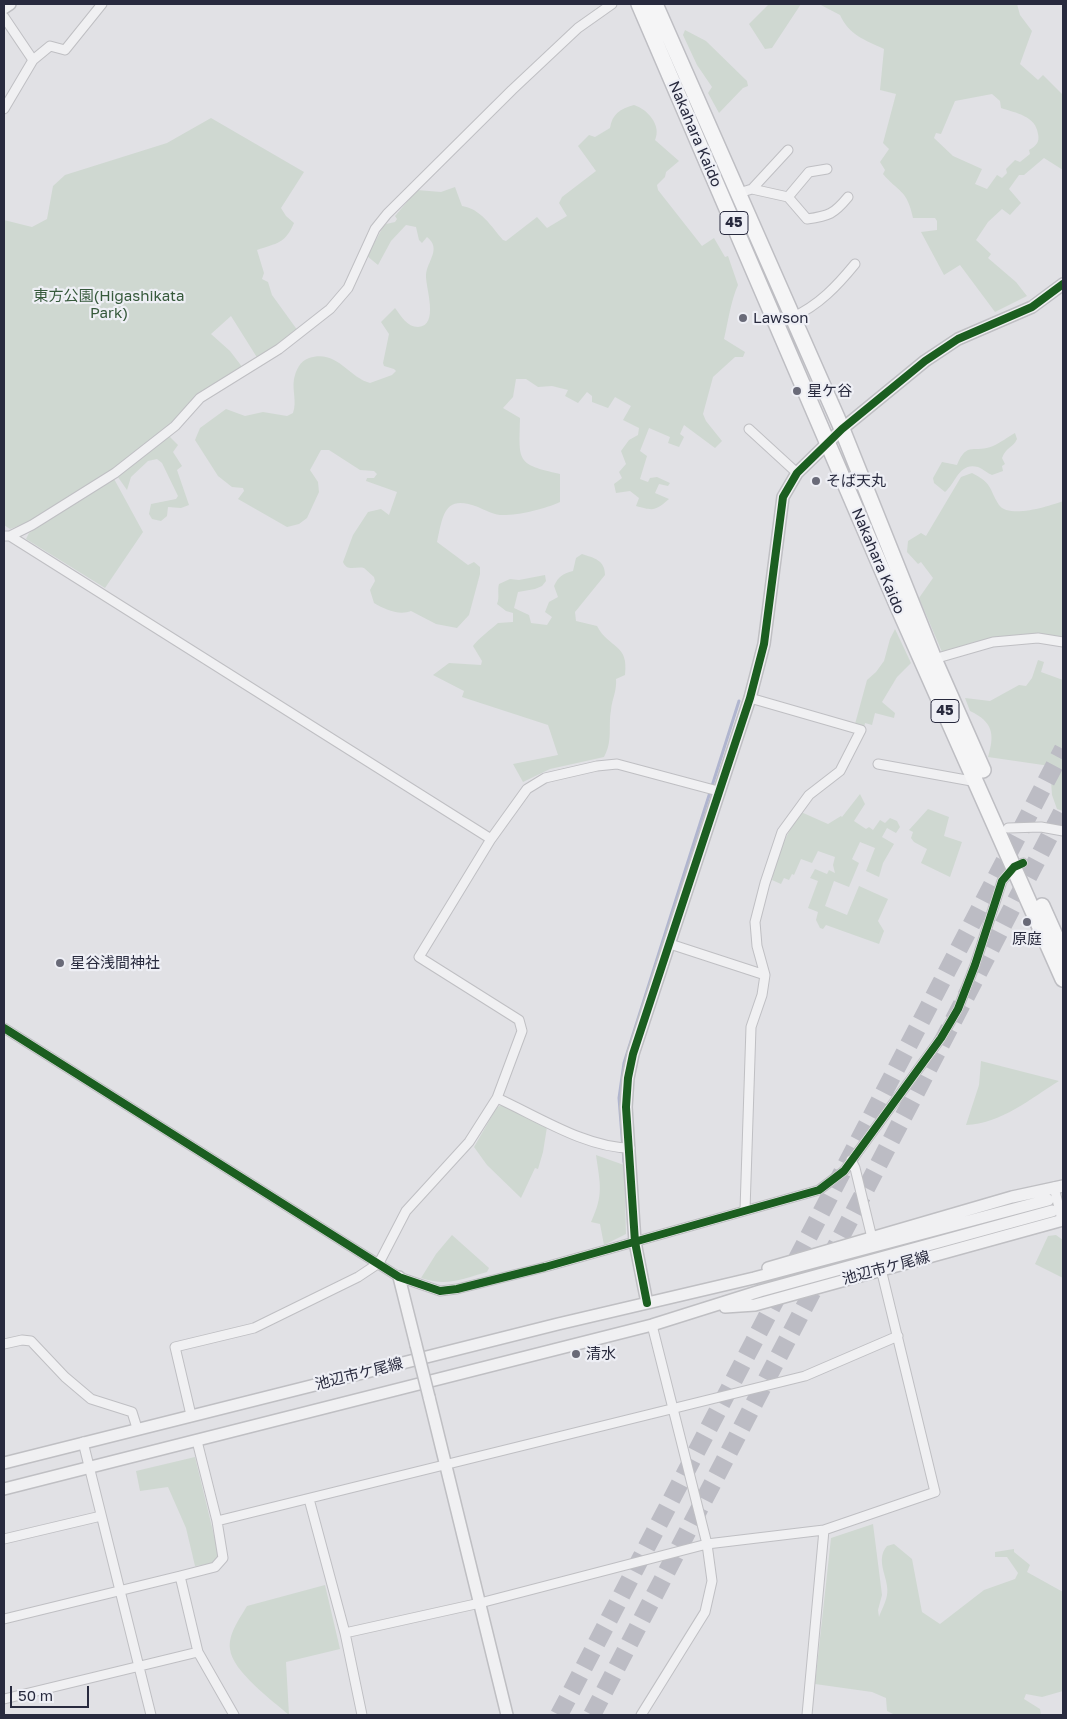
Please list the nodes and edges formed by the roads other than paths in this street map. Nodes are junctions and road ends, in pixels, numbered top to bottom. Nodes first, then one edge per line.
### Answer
1 (10, 4) edge
2 (102, 4) edge
3 (612, 4) edge
4 (639, 4) edge
5 (655, 4) edge
6 (4, 8) edge
7 (4, 17) edge
8 (34, 60) junction
9 (4, 109) edge
10 (788, 150) dead end
11 (827, 169) dead end
12 (745, 191) junction
13 (788, 197) junction
14 (848, 197) dead end
15 (855, 264) dead end
16 (1063, 284) edge
17 (793, 317) junction
18 (749, 429) dead end
19 (842, 430) junction
20 (828, 443) junction
21 (797, 473) junction
22 (7, 536) edge
23 (1063, 642) edge
24 (934, 659) junction
25 (750, 698) junction
26 (878, 764) dead end
27 (977, 782) junction
28 (718, 791) junction
29 (1008, 828) junction
30 (1063, 831) edge
31 (491, 838) junction
32 (1018, 865) junction
33 (670, 944) junction
34 (1063, 952) edge
35 (765, 975) junction
36 (1063, 979) edge
37 (4, 1028) edge
38 (497, 1098) junction
39 (630, 1148) junction
40 (851, 1160) junction
41 (1058, 1187) edge
42 (746, 1210) junction
43 (1063, 1220) edge
44 (872, 1238) junction
45 (635, 1242) junction
46 (379, 1263) junction
47 (881, 1270) junction
48 (400, 1277) junction
49 (715, 1288) junction
50 (647, 1303) junction
51 (708, 1308) junction
52 (652, 1325) junction
53 (898, 1336) junction
54 (4, 1344) edge
55 (673, 1408) junction
56 (191, 1415) junction
57 (137, 1428) junction
58 (197, 1441) junction
59 (83, 1442) junction
60 (4, 1462) edge
61 (445, 1464) junction
62 (89, 1468) junction
63 (4, 1489) edge
64 (309, 1499) junction
65 (101, 1516) junction
66 (217, 1521) junction
67 (824, 1530) junction
68 (4, 1539) edge
69 (707, 1544) junction
70 (180, 1576) junction
71 (120, 1590) junction
72 (480, 1603) junction
73 (4, 1619) edge
74 (345, 1632) junction
75 (198, 1652) junction
76 (139, 1667) junction
77 (4, 1699) edge
78 (151, 1715) edge
79 (234, 1715) edge
80 (362, 1715) edge
81 (507, 1715) edge
82 (641, 1715) edge
83 (807, 1715) edge

1 - 6 street
2 - 8 street
3 - 22 street
4 - 20 main road, Nakahara Kaido / 45
5 - 12 main road, Nakahara Kaido / 45
7 - 8 street
8 - 9 street
10 - 12 street
11 - 13 street
12 - 13 street
12 - 17 main road, Nakahara Kaido / 45
13 - 14 street
15 - 17 street
16 - 19 street
17 - 19 main road, Nakahara Kaido / 45
18 - 21 street
19 - 20 street
19 - 24 main road, Nakahara Kaido / 45
20 - 21 street
20 - 27 main road, Nakahara Kaido / 45
21 - 25 street
22 - 31 street
23 - 24 street
24 - 29 main road, Nakahara Kaido / 45
25 - 28 street
25 - 35 street
26 - 27 street
27 - 32 main road, Nakahara Kaido / 45
28 - 31 street
28 - 33 street
29 - 30 street
29 - 32 main road, Nakahara Kaido / 45
31 - 38 street
32 - 34 main road, Nakahara Kaido / 45
32 - 36 main road, Nakahara Kaido / 45
32 - 40 street
33 - 35 street
33 - 39 street
35 - 42 street
37 - 46 street
38 - 39 street
38 - 46 street
39 - 45 street
40 - 42 street
40 - 44 street
41 - 43 street
41 - 44 street, 池辺市ケ尾線
42 - 45 street
43 - 47 street, 池辺市ケ尾線
44 - 49 street, 池辺市ケ尾線
45 - 48 street
45 - 50 street
46 - 48 street
46 - 56 street
47 - 51 street, 池辺市ケ尾線
47 - 53 street
48 - 61 street, bridge
49 - 50 street, 池辺市ケ尾線
49 - 51 street, 池辺市ケ尾線
50 - 56 street, 池辺市ケ尾線
51 - 52 street, 池辺市ケ尾線
52 - 55 street
52 - 58 street, 池辺市ケ尾線
53 - 55 street
53 - 67 street
54 - 57 street
55 - 61 street
55 - 69 street
56 - 57 street, 池辺市ケ尾線
57 - 59 street, 池辺市ケ尾線
58 - 62 street, 池辺市ケ尾線
58 - 66 street
59 - 60 street, 池辺市ケ尾線
59 - 62 street
61 - 64 street
61 - 72 street
62 - 63 street, 池辺市ケ尾線
62 - 65 street
64 - 66 street
64 - 74 street
65 - 68 street
65 - 71 street
66 - 70 street
67 - 69 street
67 - 83 street
69 - 72 street
69 - 82 street
70 - 71 street
70 - 75 street
71 - 73 street
71 - 76 street
72 - 74 street
72 - 81 street
74 - 80 street
75 - 76 street
75 - 79 street
76 - 77 street
76 - 78 street

